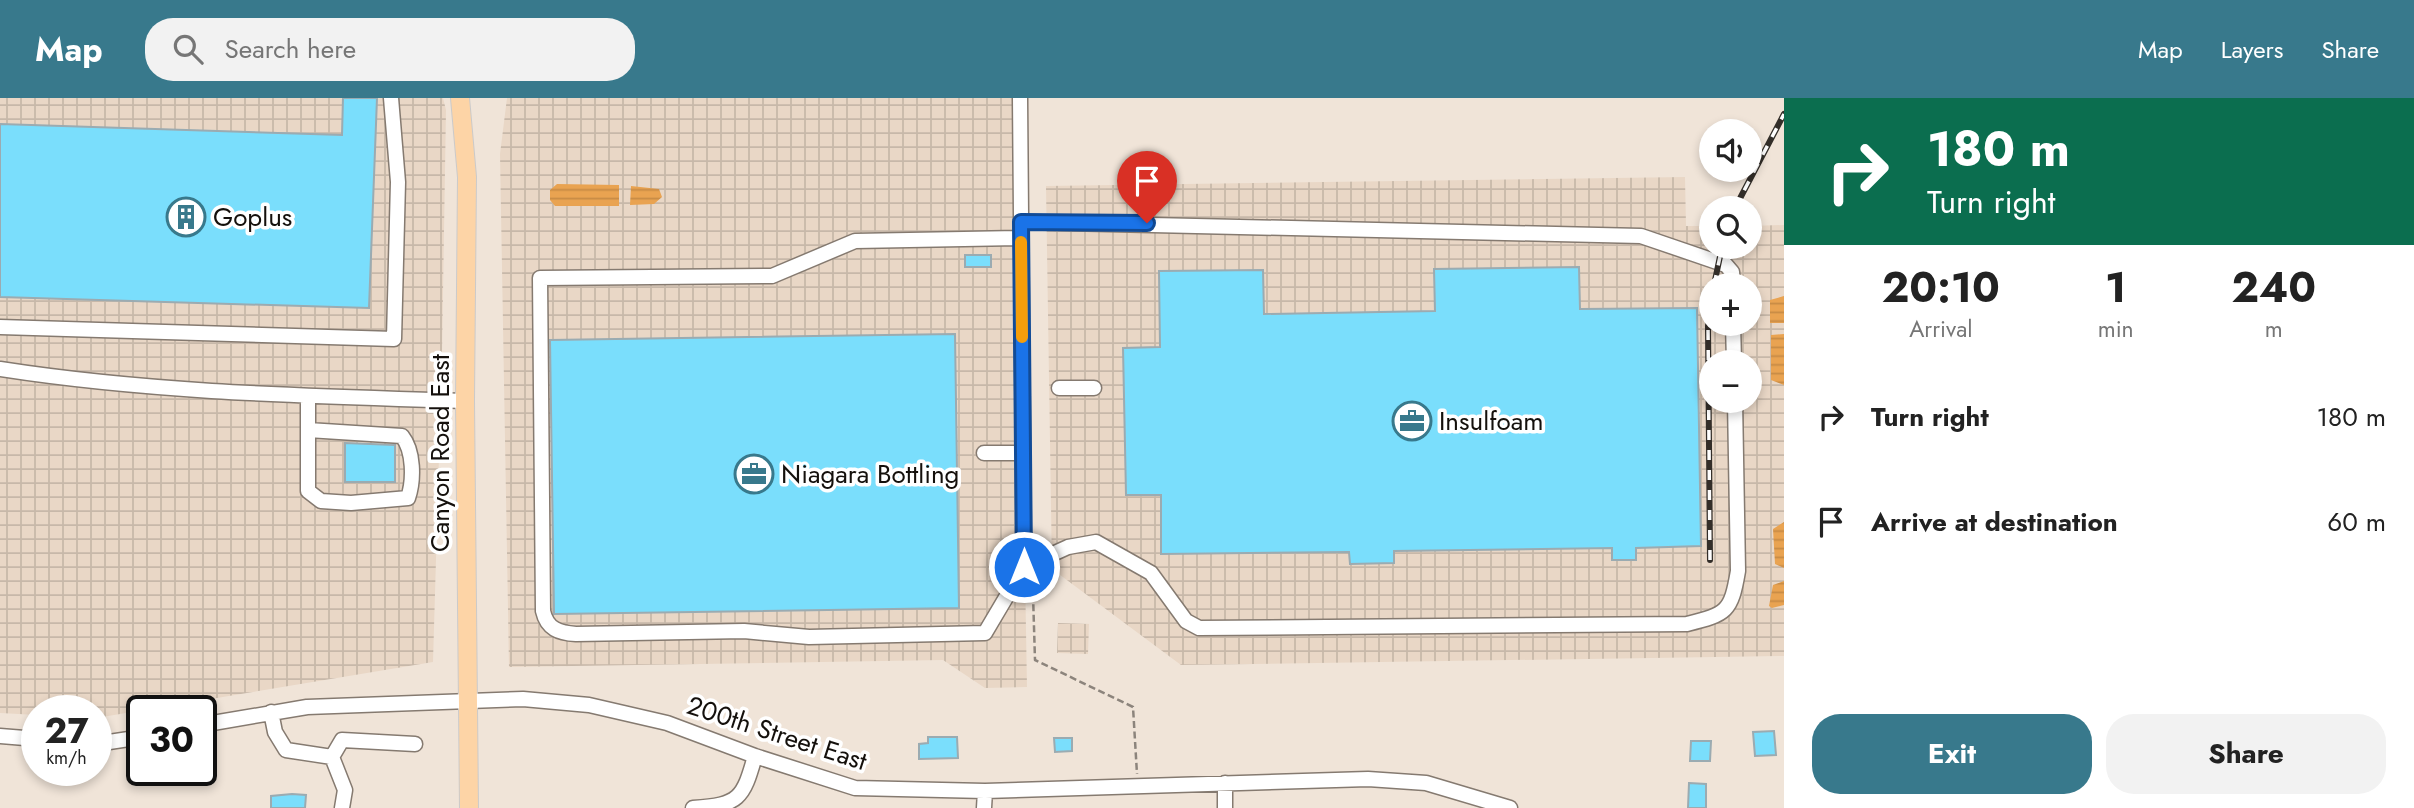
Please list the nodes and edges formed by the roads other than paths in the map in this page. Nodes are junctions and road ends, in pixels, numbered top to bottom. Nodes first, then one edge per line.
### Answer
1 (391, 98) edge
2 (460, 98) edge
3 (1020, 98) edge
4 (1021, 222) junction
5 (1021, 239) junction
6 (1732, 273) edge
7 (0, 327) edge
8 (0, 369) edge
9 (1059, 388) dead end
10 (1094, 388) dead end
11 (309, 396) junction
12 (465, 401) junction
13 (1735, 413) edge
14 (308, 430) junction
15 (984, 453) dead end
16 (1023, 453) junction
17 (1024, 567) junction
18 (468, 699) junction
19 (271, 712) junction
20 (217, 722) edge
21 (0, 736) edge
22 (21, 738) edge
23 (415, 744) dead end
24 (332, 757) junction
25 (755, 757) junction
26 (1225, 783) junction
27 (985, 791) junction
28 (469, 802) edge
29 (342, 808) edge
30 (693, 808) edge
31 (984, 808) edge
32 (1224, 808) edge
33 (1510, 808) edge

1 - 7 street
2 - 12 main road, Canyon Road East
3 - 4 street
4 - 5 street
4 - 6 street
5 - 16 street
5 - 17 street
8 - 11 street
9 - 10 street
11 - 12 street
11 - 14 street
12 - 18 main road, Canyon Road East
13 - 17 street
14 - 14 street
15 - 16 street
16 - 17 street
18 - 19 street, 200th Street East
18 - 25 street, 200th Street East
18 - 28 main road, Canyon Road East
19 - 20 street, 200th Street East
19 - 24 street
21 - 22 street
23 - 24 street
24 - 29 street
25 - 27 street, 200th Street East
25 - 30 street
26 - 27 street, 200th Street East
26 - 32 street
26 - 33 street, 200th Street East
27 - 31 street

